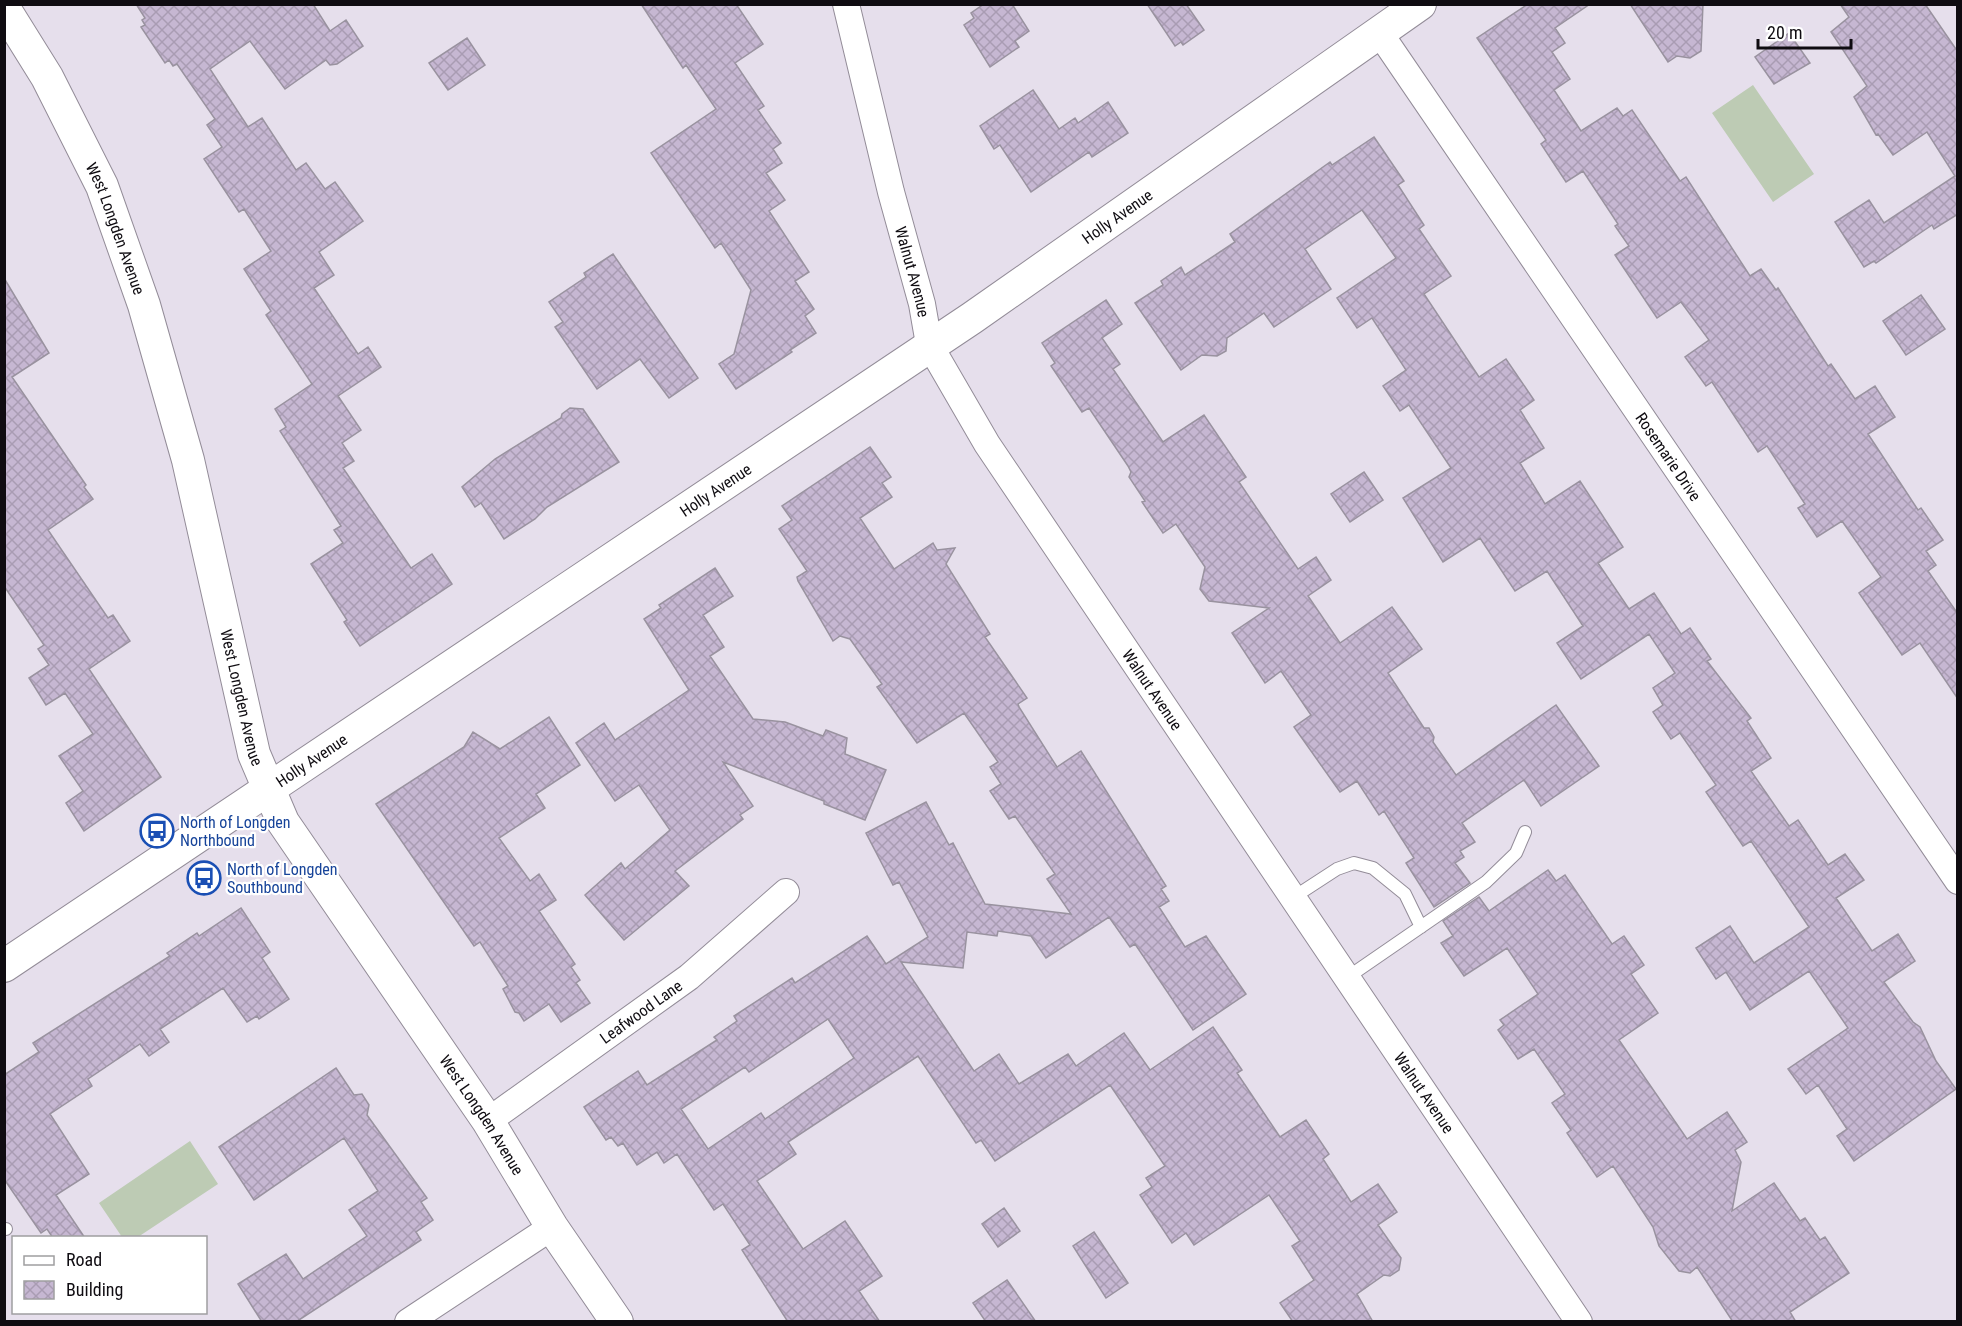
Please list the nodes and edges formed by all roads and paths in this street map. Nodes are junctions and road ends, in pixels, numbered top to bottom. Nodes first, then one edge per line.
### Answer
1 (846, 4) edge
2 (1420, 4) edge
3 (4, 8) edge
4 (1379, 32) junction
5 (930, 344) junction
6 (270, 789) junction
7 (1525, 832) dead end
8 (1958, 881) edge
9 (786, 892) dead end
10 (1294, 897) junction
11 (1421, 927) junction
12 (4, 966) edge
13 (1348, 977) junction
14 (488, 1121) junction
15 (552, 1227) junction
16 (408, 1322) edge
17 (617, 1322) edge
18 (1579, 1322) edge

1 - 5 street, Walnut Avenue
2 - 4 street, Holly Avenue
3 - 6 street, West Longden Avenue
4 - 5 street, Holly Avenue
4 - 8 street, Rosemarie Drive
5 - 6 street, Holly Avenue
5 - 10 street, Walnut Avenue
6 - 12 street, Holly Avenue
6 - 14 street, West Longden Avenue
7 - 11 lane
9 - 14 street, Leafwood Lane
10 - 11 lane
10 - 13 street, Walnut Avenue
11 - 13 lane
13 - 18 street, Walnut Avenue
14 - 15 street, West Longden Avenue
15 - 16 street
15 - 17 street, West Longden Avenue

